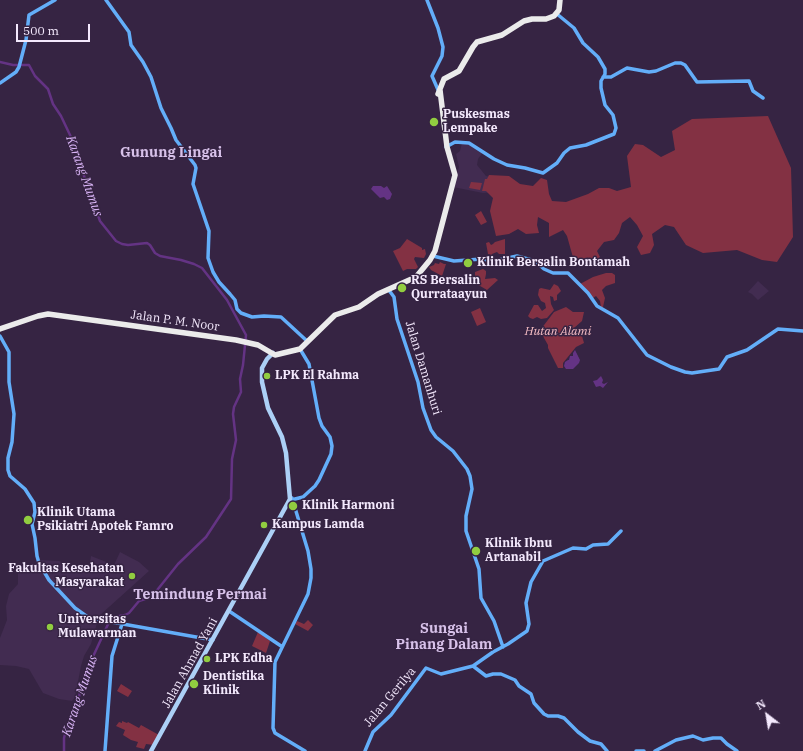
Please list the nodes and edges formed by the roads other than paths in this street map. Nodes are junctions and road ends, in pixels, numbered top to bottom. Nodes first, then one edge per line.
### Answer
1 (55, 0) edge
2 (106, 0) edge
3 (428, 0) edge
4 (560, 0) edge
5 (557, 14) junction
6 (603, 77) junction
7 (0, 83) edge
8 (439, 89) junction
9 (763, 98) dead end
10 (447, 147) junction
11 (432, 256) junction
12 (388, 289) junction
13 (358, 306) junction
14 (0, 329) edge
15 (803, 331) edge
16 (0, 336) edge
17 (307, 341) junction
18 (300, 350) junction
19 (274, 354) junction
20 (291, 500) junction
21 (295, 506) joint
22 (621, 531) dead end
23 (231, 611) junction
24 (122, 624) junction
25 (213, 640) junction
26 (282, 646) junction
27 (503, 647) junction
28 (473, 666) junction
29 (106, 751) edge
30 (152, 751) edge
31 (305, 751) edge
32 (365, 751) edge
33 (607, 751) edge
34 (636, 751) edge
35 (644, 751) edge
36 (655, 751) edge
37 (737, 751) edge

1 - 7 street
2 - 17 street
3 - 8 street
4 - 5 highway
5 - 6 street
5 - 8 highway
6 - 9 street
6 - 10 street
8 - 10 highway
10 - 11 highway
10 - 11 highway
11 - 12 highway
11 - 15 street
12 - 13 highway
12 - 27 street, Jalan Damanhuri
13 - 17 highway
13 - 18 highway
14 - 19 highway, Jalan P. M. Noor
16 - 24 street
17 - 18 highway
18 - 19 highway
18 - 20 street
19 - 20 main road
20 - 21 main road
20 - 23 main road, Jalan Ahmad Yani
21 - 26 street
22 - 27 street, Jalan Gerilya
23 - 25 main road, Jalan Ahmad Yani
23 - 26 street
24 - 25 street
24 - 29 street
25 - 30 main road, Jalan Ahmad Yani
26 - 31 street
27 - 28 street, Jalan Gerilya
28 - 32 street, Jalan Gerilya
28 - 33 street
34 - 35 street
36 - 37 street

